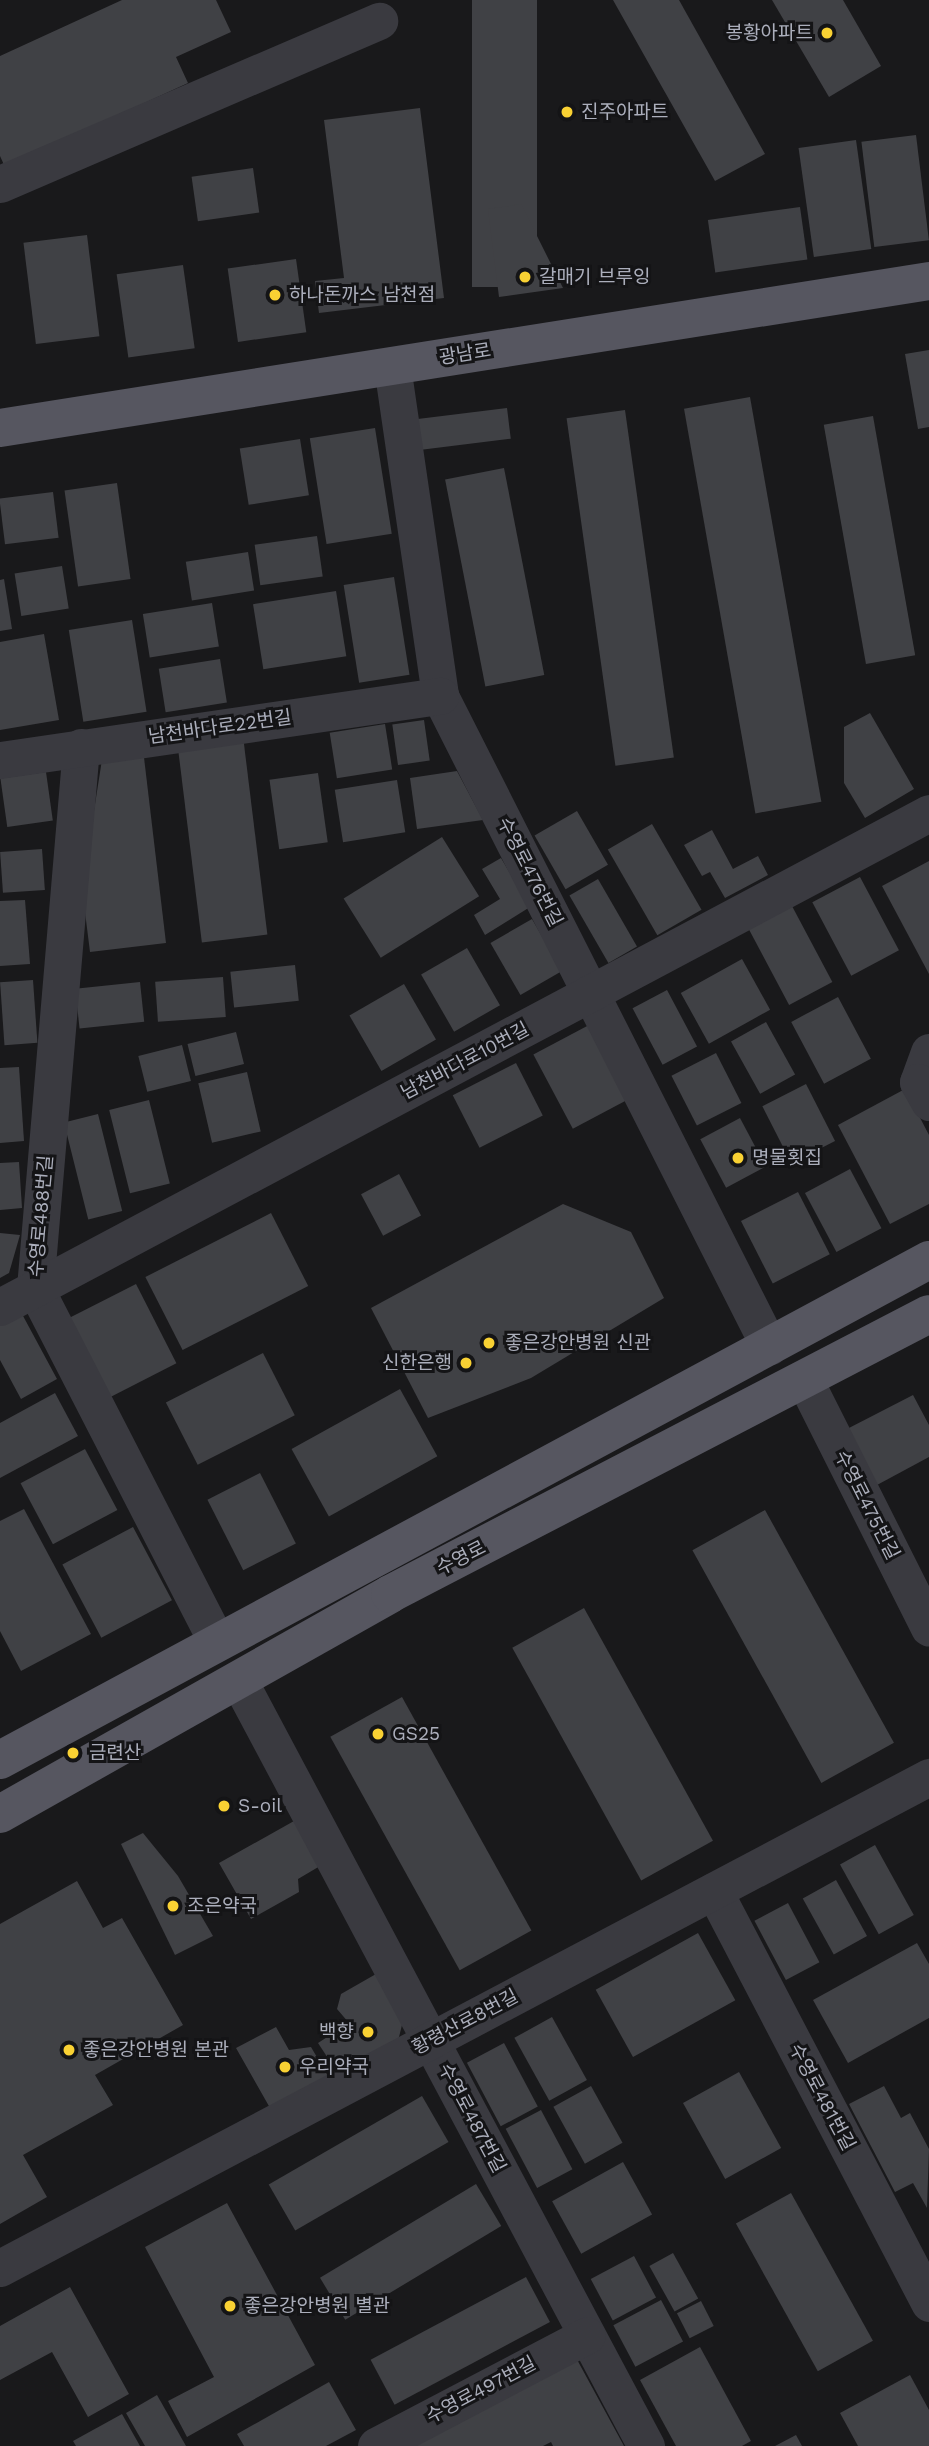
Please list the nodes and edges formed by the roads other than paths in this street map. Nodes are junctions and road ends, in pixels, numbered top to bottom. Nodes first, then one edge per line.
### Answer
1 (379, 21) dead end
2 (0, 184) edge
3 (929, 281) edge
4 (392, 366) junction
5 (0, 428) edge
6 (440, 696) junction
7 (81, 747) junction
8 (0, 760) edge
9 (929, 813) edge
10 (593, 994) junction
11 (929, 1052) edge
12 (929, 1102) edge
13 (929, 1260) edge
14 (34, 1288) junction
15 (0, 1307) edge
16 (929, 1314) edge
17 (769, 1346) junction
18 (805, 1381) junction
19 (929, 1628) edge
20 (217, 1642) junction
21 (238, 1679) junction
22 (0, 1760) edge
23 (929, 1777) edge
24 (0, 1814) edge
25 (714, 1891) junction
26 (431, 2040) junction
27 (0, 2268) edge
28 (929, 2303) edge
29 (587, 2335) junction
30 (376, 2446) edge
31 (646, 2446) edge

1 - 2 street
3 - 4 main road, 광남로
4 - 5 main road, 광남로
4 - 6 street, 수영로476번길
6 - 7 street, 남천바다로22번길
6 - 10 street, 수영로476번길
7 - 8 street, 남천바다로22번길
7 - 14 street, 수영로488번길
9 - 10 street, 남천바다로10번길
10 - 14 street, 남천바다로10번길
10 - 17 street, 수영로476번길
11 - 12 street
13 - 17 main road
14 - 15 street, 남천바다로10번길
14 - 20 street, 수영로488번길
16 - 18 main road, 수영로
17 - 20 main road
18 - 19 street, 수영로475번길
18 - 21 main road, 수영로
20 - 22 main road
21 - 24 main road, 수영로
21 - 26 street, 수영로487번길
23 - 25 street, 황령산로8번길
25 - 26 street, 황령산로8번길
25 - 28 street, 수영로481번길
26 - 27 street, 황령산로8번길
26 - 29 street, 수영로487번길
29 - 30 street, 수영로497번길
29 - 31 street, 수영로487번길

